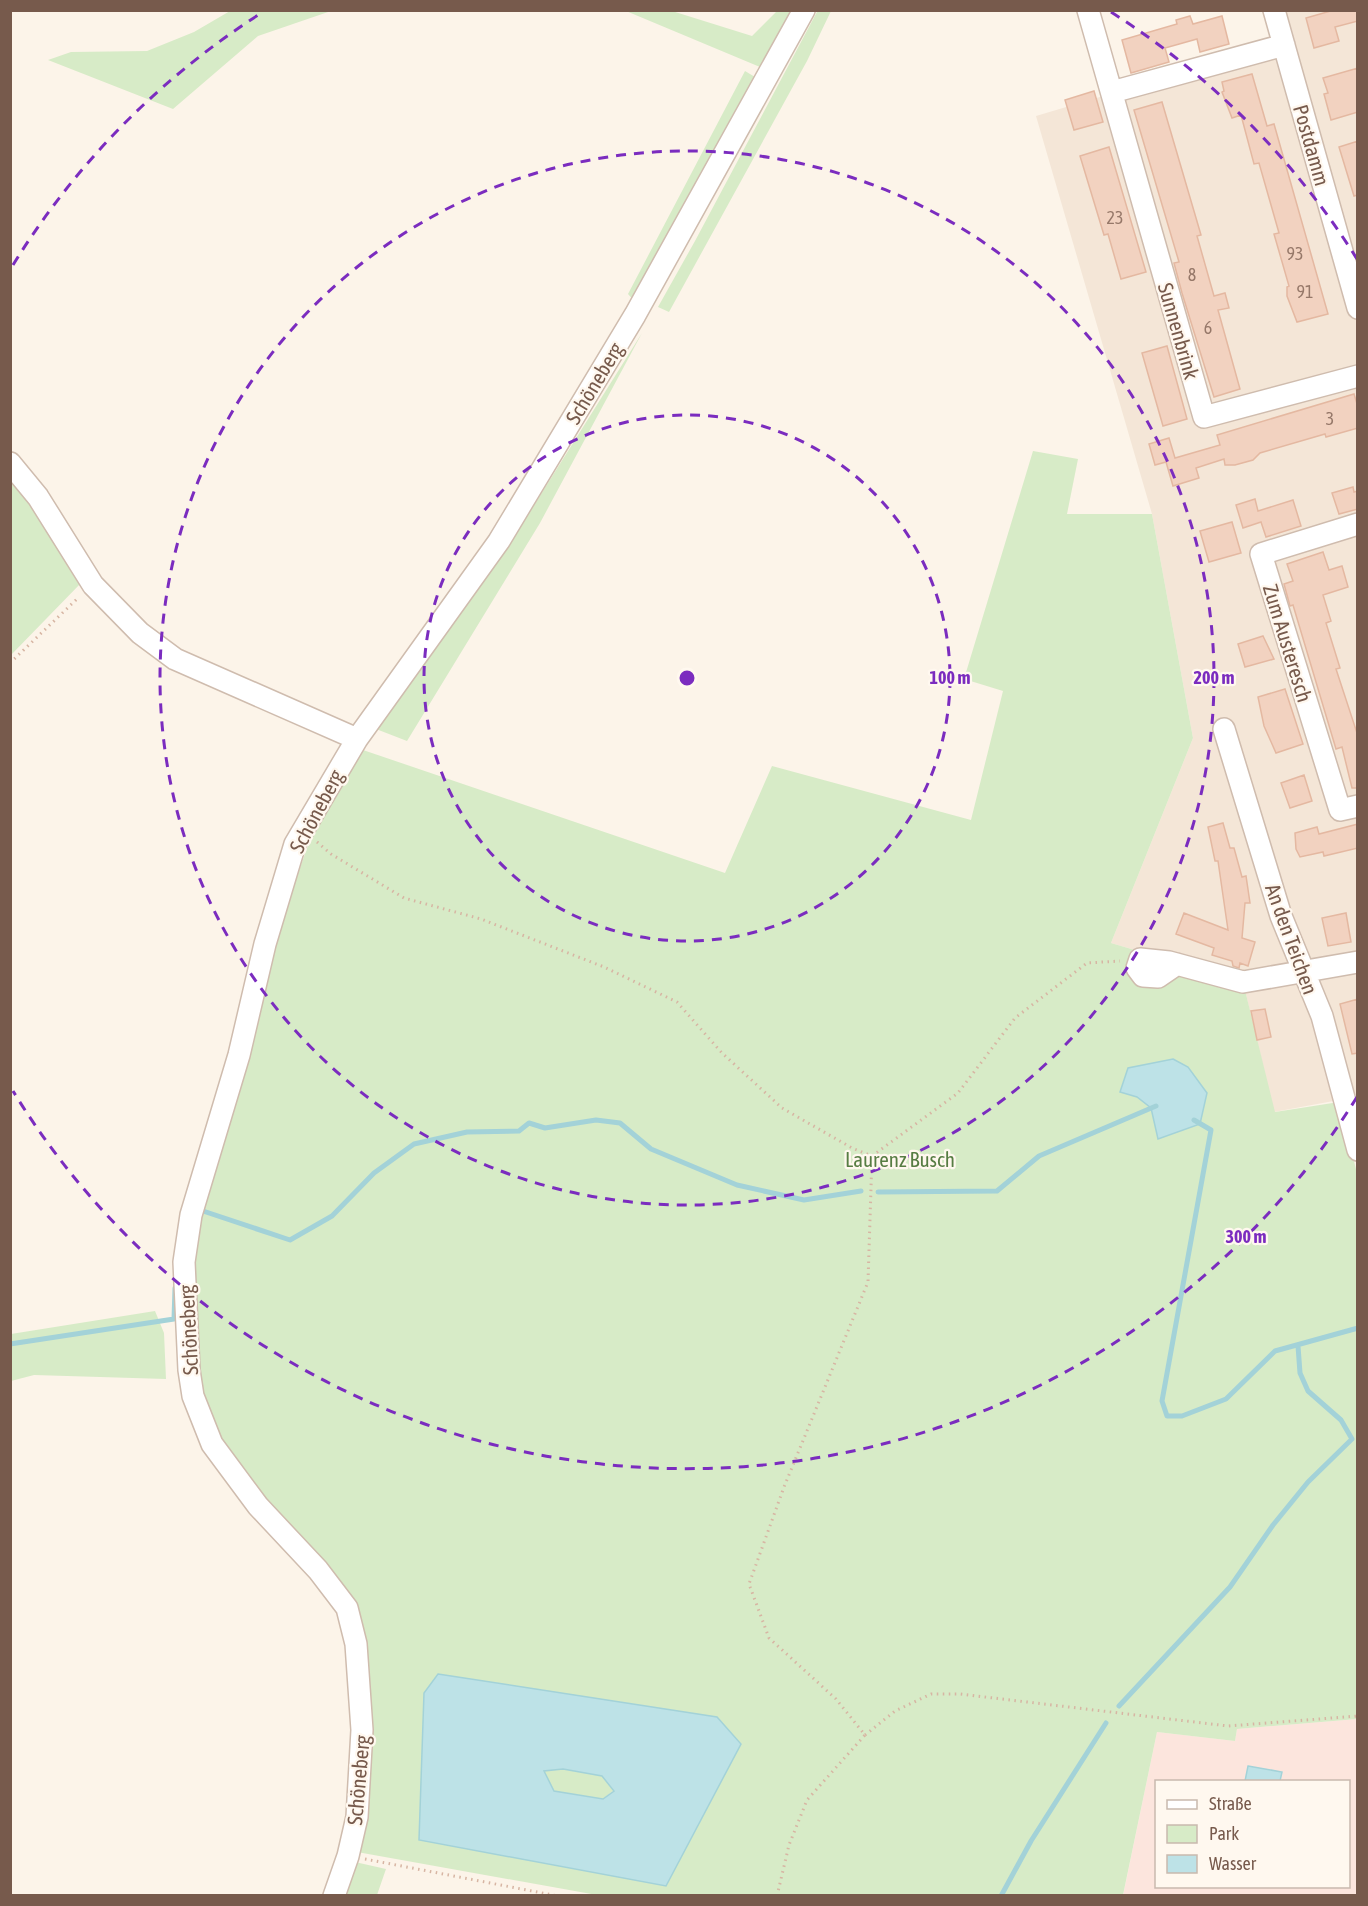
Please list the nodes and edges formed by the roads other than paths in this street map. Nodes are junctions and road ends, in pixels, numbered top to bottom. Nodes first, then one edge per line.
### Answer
1 (804, 10) edge
2 (1088, 10) edge
3 (1274, 10) edge
4 (1284, 45) junction
5 (1112, 92) junction
6 (1354, 279) edge
7 (1358, 308) edge
8 (1358, 376) edge
9 (10, 463) edge
10 (1358, 524) edge
11 (1224, 729) dead end
12 (357, 739) junction
13 (1358, 806) edge
14 (1140, 959) road end
15 (1358, 962) edge
16 (1304, 971) junction
17 (1358, 1150) edge
18 (334, 1896) edge

1 - 12 street, Schöneberg
2 - 5 street, Sunnenbrink
3 - 4 street, Postdamm
4 - 5 street
4 - 6 street, Postdamm
5 - 8 street, Sunnenbrink
6 - 7 street, Postdamm
9 - 12 street
10 - 13 street, Zum Austeresch
11 - 16 street, An den Teichen
12 - 18 street, Schöneberg
14 - 16 street
15 - 16 street
16 - 17 street, An den Teichen

